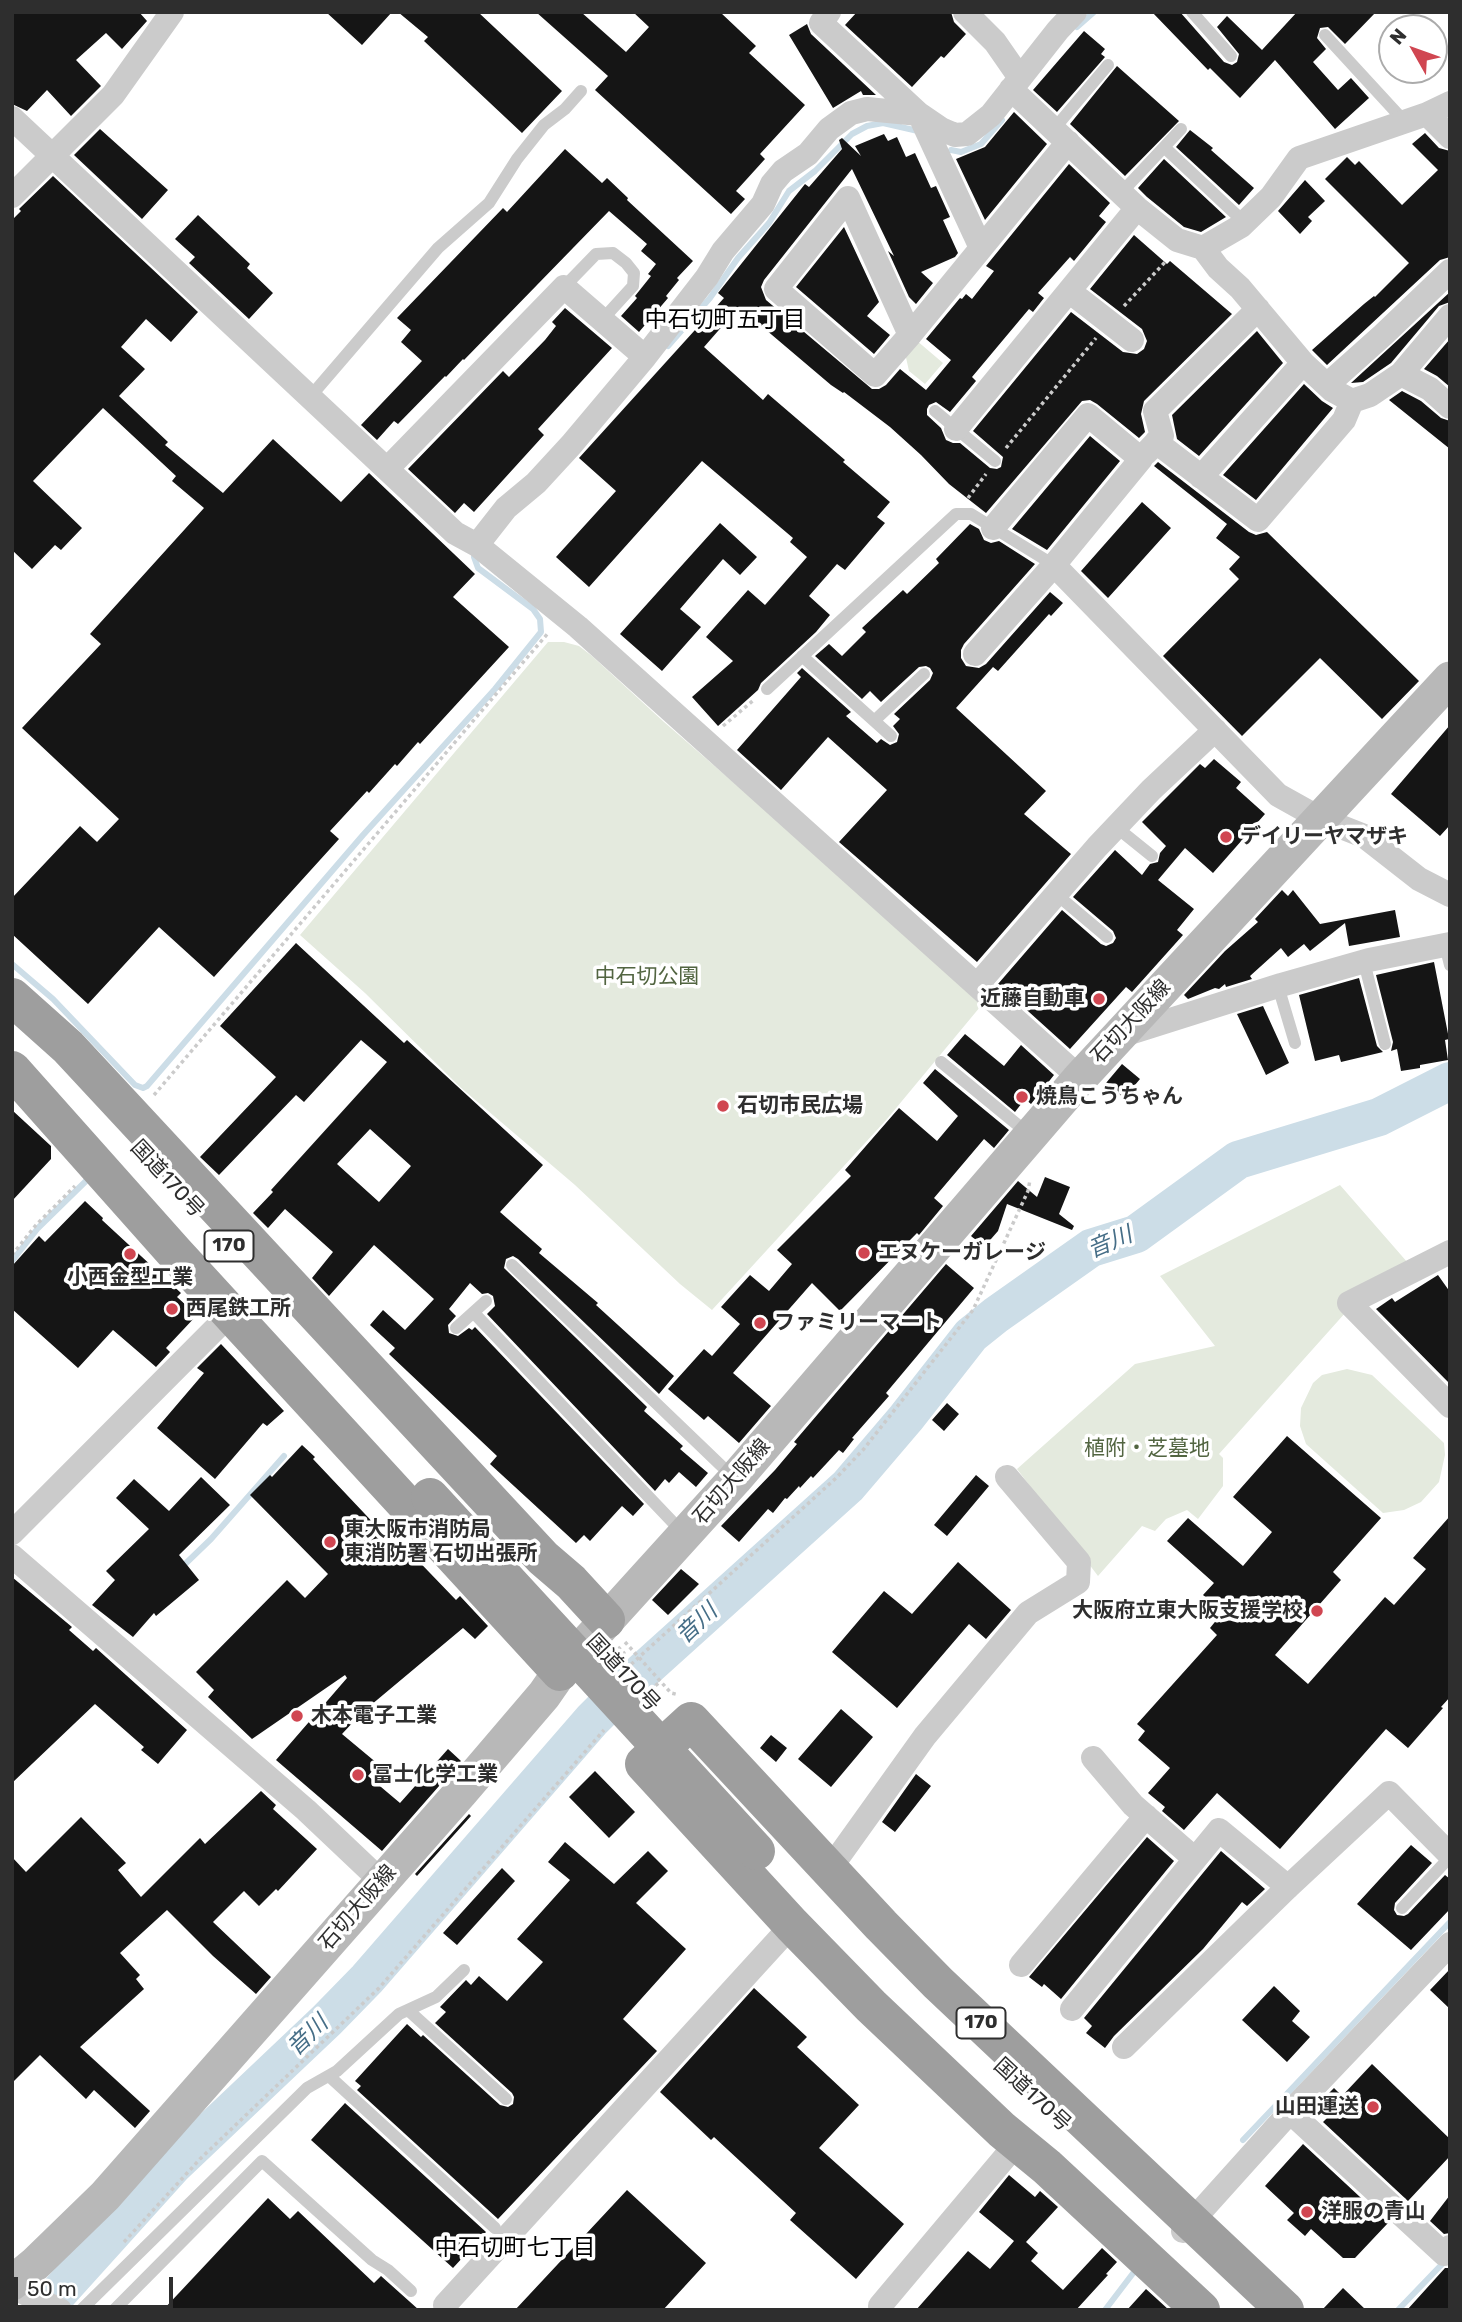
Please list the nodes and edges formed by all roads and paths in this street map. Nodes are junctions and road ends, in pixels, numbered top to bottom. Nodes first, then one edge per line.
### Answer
1 (829, 12) edge
2 (965, 12) edge
3 (1074, 12) edge
4 (1192, 12) edge
5 (163, 16) edge
6 (1325, 35) dead end
7 (1231, 56) dead end
8 (1108, 65) dead end
9 (1018, 90) junction
10 (581, 91) dead end
11 (1427, 113) edge
12 (919, 114) junction
13 (12, 118) edge
14 (1181, 129) dead end
15 (1061, 136) junction
16 (1450, 137) edge
17 (1164, 147) junction
18 (53, 155) junction
19 (12, 196) edge
20 (1129, 200) junction
21 (1244, 222) junction
22 (1193, 245) junction
23 (981, 248) junction
24 (1450, 271) edge
25 (564, 287) junction
26 (1069, 291) junction
27 (1258, 309) junction
28 (1450, 316) edge
29 (602, 320) junction
30 (1109, 322) junction
31 (910, 335) junction
32 (1132, 340) dead end
33 (645, 357) junction
34 (1303, 363) junction
35 (1401, 374) junction
36 (1327, 385) junction
37 (310, 397) junction
38 (1352, 401) junction
39 (1450, 407) edge
40 (935, 411) dead end
41 (956, 429) junction
42 (1149, 451) junction
43 (995, 461) junction
44 (387, 469) junction
45 (1201, 477) junction
46 (956, 514) junction
47 (993, 528) junction
48 (477, 545) junction
49 (1054, 565) junction
50 (563, 615) junction
51 (975, 654) dead end
52 (802, 656) junction
53 (924, 674) dead end
54 (1450, 679) edge
55 (767, 688) joint
56 (874, 720) junction
57 (1215, 730) junction
58 (891, 736) dead end
59 (706, 742) junction
60 (1321, 819) junction
61 (1116, 827) junction
62 (1152, 856) dead end
63 (1056, 894) junction
64 (1450, 895) edge
65 (1107, 937) dead end
66 (1448, 951) edge
67 (1364, 961) junction
68 (978, 985) junction
69 (1278, 986) junction
70 (12, 997) edge
71 (12, 1010) edge
72 (1116, 1038) junction
73 (1295, 1042) dead end
74 (12, 1044) edge
75 (1385, 1044) dead end
76 (941, 1062) dead end
77 (12, 1070) edge
78 (1080, 1078) junction
79 (152, 1096) dead end
80 (1030, 1136) junction
81 (1030, 1179) dead end
82 (80, 1181) dead end
83 (1450, 1252) edge
84 (12, 1255) edge
85 (512, 1265) dead end
86 (486, 1301) dead end
87 (474, 1313) junction
88 (230, 1314) junction
89 (456, 1328) dead end
90 (1450, 1406) edge
91 (1007, 1477) dead end
92 (735, 1479) junction
93 (438, 1489) junction
94 (12, 1534) edge
95 (685, 1535) junction
96 (12, 1556) edge
97 (616, 1631) junction
98 (641, 1659) junction
99 (560, 1672) junction
100 (621, 1673) dead end
101 (681, 1707) junction
102 (609, 1726) dead end
103 (1093, 1758) dead end
104 (1146, 1816) junction
105 (764, 1843) junction
106 (1450, 1856) edge
107 (1195, 1859) junction
108 (829, 1870) junction
109 (381, 1881) junction
110 (1287, 1887) junction
111 (1402, 1908) dead end
112 (792, 1925) junction
113 (1450, 1944) edge
114 (1021, 1965) dead end
115 (464, 1970) dead end
116 (1072, 2009) dead end
117 (408, 2010) junction
118 (1124, 2047) dead end
119 (328, 2076) junction
120 (506, 2099) dead end
121 (1290, 2112) junction
122 (1017, 2143) junction
123 (495, 2228) dead end
124 (1186, 2228) junction
125 (122, 2244) dead end
126 (1448, 2253) edge
127 (19, 2289) edge
128 (411, 2291) dead end
129 (445, 2305) dead end
130 (880, 2306) dead end
131 (60, 2310) edge
132 (81, 2310) edge
133 (114, 2310) edge
134 (1201, 2310) edge
135 (1229, 2310) edge
136 (1260, 2310) edge
137 (1285, 2310) edge

1 - 12 street
2 - 9 street
3 - 9 street
4 - 7 lane
5 - 18 street
6 - 11 lane
8 - 15 lane
9 - 12 street
9 - 15 street
10 - 37 lane
11 - 16 street
11 - 21 street
12 - 23 street
12 - 33 street
13 - 18 street
14 - 17 lane
15 - 20 street
15 - 23 street
17 - 20 lane
17 - 21 lane
18 - 19 street
18 - 37 street
20 - 22 street
20 - 26 street
21 - 22 street
22 - 27 street
22 - 30 path
23 - 31 street
24 - 36 street
25 - 29 street
25 - 29 lane
25 - 44 street
26 - 30 street
26 - 41 street
27 - 34 street
27 - 42 street
28 - 35 street
29 - 33 street
30 - 32 street
30 - 43 path
31 - 31 street
33 - 48 street
34 - 36 street
34 - 45 street
35 - 38 street
35 - 39 street
36 - 38 street
37 - 44 street
38 - 45 street
40 - 41 lane
41 - 43 lane
42 - 45 street
42 - 47 street
42 - 49 street
43 - 46 path
44 - 48 street
46 - 47 lane
46 - 52 lane
47 - 49 lane
48 - 50 street
49 - 51 street
49 - 57 street
50 - 59 street
50 - 79 path
52 - 55 lane
52 - 56 lane
53 - 56 lane
54 - 60 main road, 石切大阪線
55 - 59 path
56 - 58 lane
57 - 60 street
57 - 61 street
59 - 68 street
60 - 64 street
60 - 72 main road, 石切大阪線
61 - 62 lane
61 - 63 street
63 - 65 lane
63 - 68 street
66 - 67 street
67 - 69 street
67 - 75 lane
68 - 78 street
69 - 72 street
69 - 73 lane
70 - 97 highway
71 - 93 highway, 国道170号 / 170
72 - 78 main road, 石切大阪線
74 - 93 highway, 国道170号 / 170
76 - 80 lane
77 - 88 highway
78 - 80 main road, 石切大阪線
80 - 92 main road, 石切大阪線
81 - 98 path
82 - 84 path
83 - 90 street
85 - 92 lane
86 - 87 lane
87 - 89 lane
87 - 95 lane
88 - 94 street
88 - 99 highway
91 - 108 street
92 - 95 main road, 石切大阪線
93 - 105 highway, 国道170号 / 170
95 - 97 main road, 石切大阪線
96 - 109 street
97 - 98 path
97 - 99 main road, 石切大阪線
98 - 100 path
98 - 101 path
99 - 109 main road, 石切大阪線
101 - 108 highway, 170
101 - 112 highway
102 - 125 path
103 - 104 street
104 - 107 street
104 - 114 street
105 - 124 highway, 国道170号 / 170
105 - 135 highway, 国道170号 / 170
106 - 110 street
106 - 111 lane
107 - 110 street
107 - 116 street
108 - 124 highway, 170
109 - 127 main road, 石切大阪線
110 - 118 street
112 - 122 highway
112 - 129 street
113 - 121 street
115 - 117 lane
117 - 119 lane
117 - 120 lane
119 - 123 lane
119 - 132 lane
121 - 124 street
121 - 126 street
122 - 130 street
122 - 134 highway
124 - 136 highway, 国道170号 / 170
124 - 137 highway, 170
127 - 131 street
128 - 133 lane

